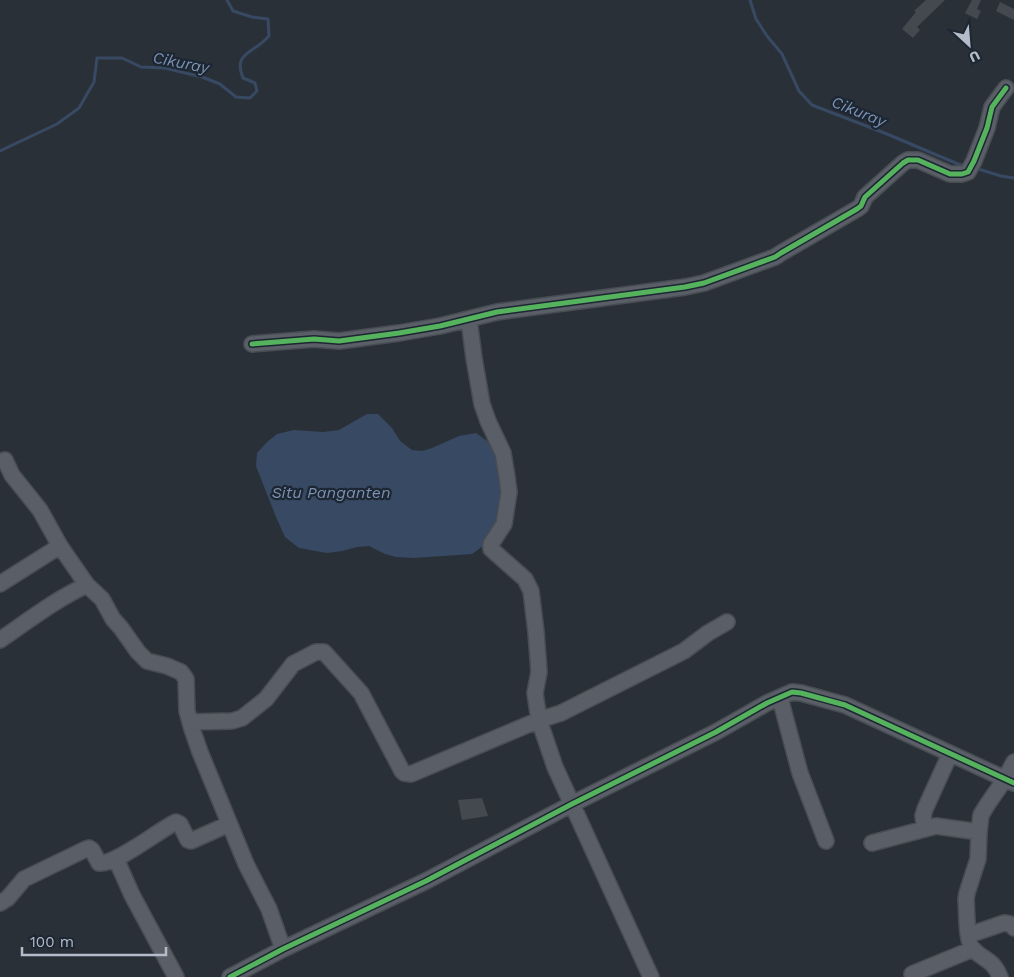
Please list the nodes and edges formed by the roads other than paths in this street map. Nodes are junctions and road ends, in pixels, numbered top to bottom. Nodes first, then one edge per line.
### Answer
1 (1006, 88) dead end
2 (469, 320) junction
3 (252, 344) dead end
4 (5, 460) dead end
5 (60, 546) junction
6 (0, 584) edge
7 (88, 585) junction
8 (727, 622) dead end
9 (0, 640) edge
10 (780, 698) junction
11 (539, 720) junction
12 (190, 722) junction
13 (950, 754) junction
14 (1014, 762) edge
15 (1010, 781) edge
16 (572, 804) junction
17 (229, 824) junction
18 (925, 829) junction
19 (977, 832) junction
20 (826, 841) dead end
21 (872, 842) dead end
22 (116, 859) junction
23 (0, 903) edge
24 (1014, 928) edge
25 (970, 943) junction
26 (283, 949) junction
27 (912, 974) dead end
28 (176, 977) edge
29 (230, 977) edge
30 (651, 977) edge
31 (1000, 977) edge

1 - 2 street
2 - 3 street
2 - 11 street
4 - 5 street
5 - 6 street
5 - 7 street
7 - 9 street
7 - 12 street
8 - 11 street
10 - 13 street
10 - 16 street
10 - 20 street
11 - 12 street
11 - 16 street
12 - 17 street
13 - 15 street
13 - 18 street
14 - 15 street
15 - 19 street
16 - 26 street
16 - 30 street
17 - 22 street
17 - 26 street
18 - 19 street
18 - 21 street
19 - 25 street
22 - 23 street
22 - 28 street
24 - 25 street
25 - 27 street
25 - 31 street
26 - 29 street

